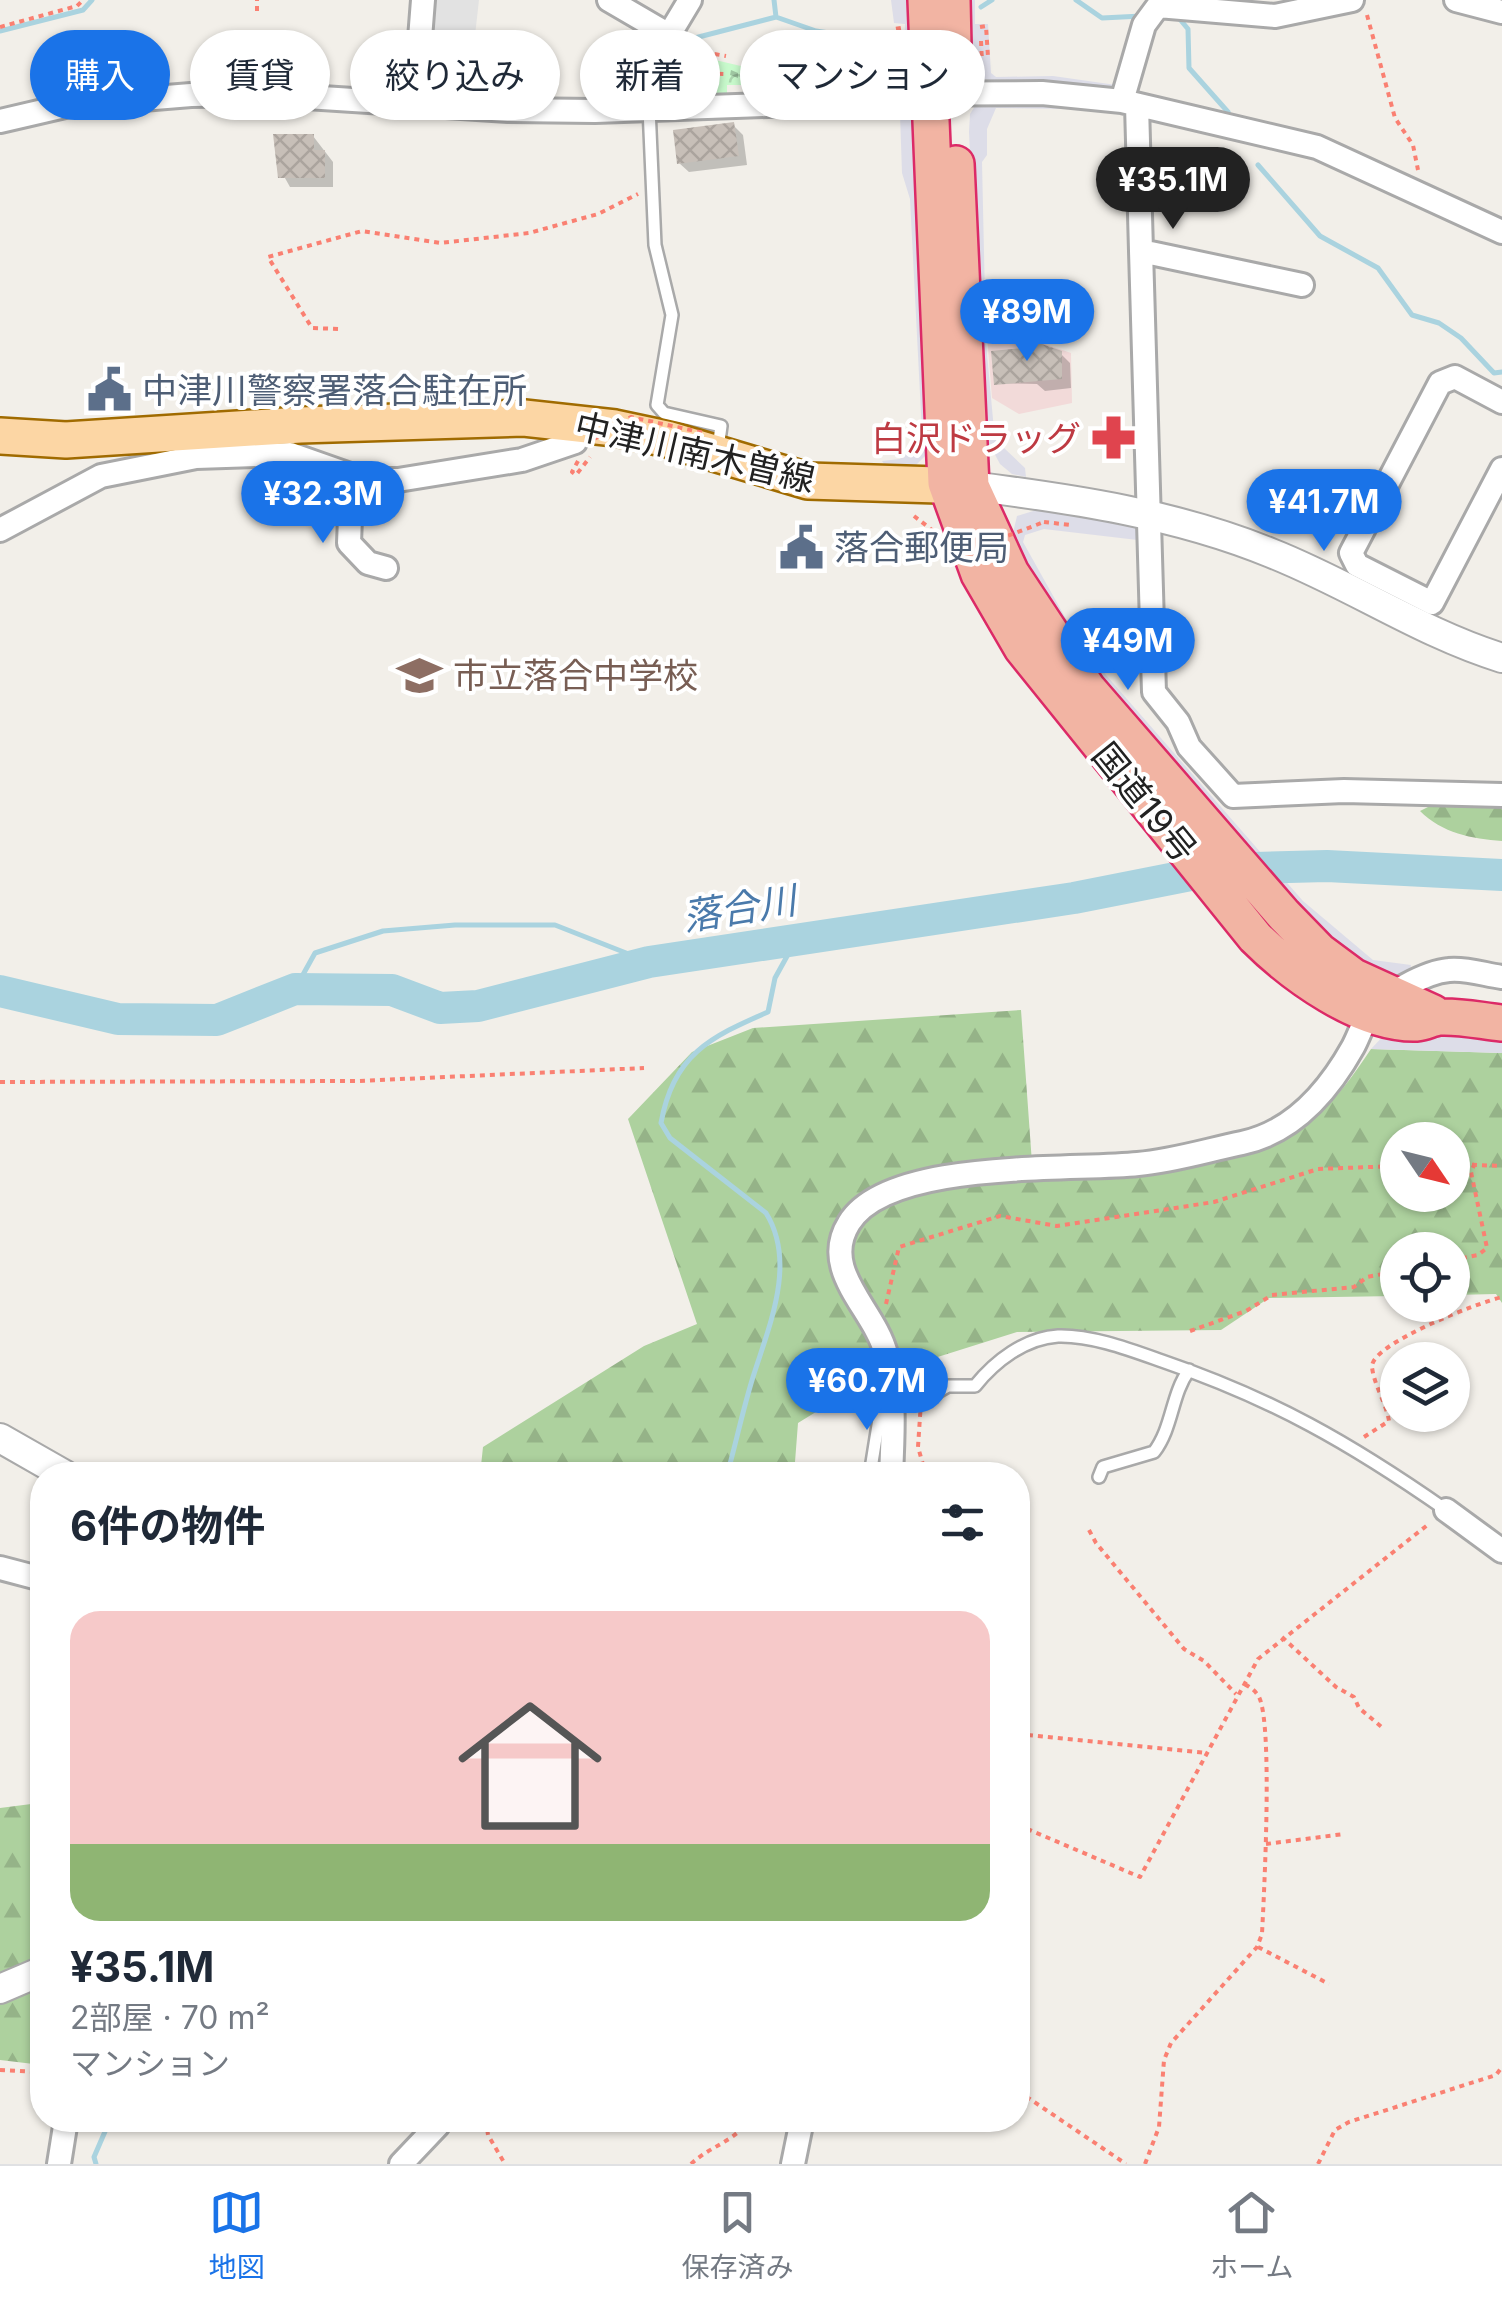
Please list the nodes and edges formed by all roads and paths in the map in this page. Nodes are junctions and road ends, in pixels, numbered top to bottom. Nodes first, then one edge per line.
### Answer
1 (83, 0) edge
2 (257, 0) edge
3 (423, 0) edge
4 (609, 0) edge
5 (690, 0) edge
6 (926, 0) edge
7 (952, 0) edge
8 (1352, 0) edge
9 (1368, 0) edge
10 (1456, 0) edge
11 (257, 11) dead end
12 (1502, 12) edge
13 (0, 27) edge
14 (420, 30) edge
15 (656, 30) edge
16 (673, 30) edge
17 (931, 30) edge
18 (949, 30) edge
19 (980, 30) edge
20 (720, 56) edge
21 (726, 56) dead end
22 (988, 56) dead end
23 (720, 74) edge
24 (724, 74) dead end
25 (985, 92) edge
26 (350, 99) edge
27 (1130, 103) junction
28 (656, 120) edge
29 (943, 120) edge
30 (0, 121) edge
31 (655, 185) junction
32 (1412, 191) junction
33 (1502, 232) edge
34 (1141, 251) junction
35 (1302, 285) dead end
36 (338, 329) dead end
37 (1502, 402) edge
38 (584, 434) junction
39 (0, 436) edge
40 (711, 442) junction
41 (1502, 469) edge
42 (364, 480) junction
43 (959, 484) junction
44 (1149, 515) junction
45 (1053, 520) dead end
46 (0, 530) edge
47 (952, 557) dead end
48 (386, 568) dead end
49 (1502, 658) edge
50 (1502, 795) edge
51 (1187, 827) junction
52 (1502, 977) edge
53 (1384, 1003) junction
54 (1502, 1023) edge
55 (644, 1068) dead end
56 (0, 1082) edge
57 (1470, 1163) edge
58 (1476, 1163) junction
59 (1502, 1166) edge
60 (1380, 1167) edge
61 (1470, 1257) edge
62 (1380, 1275) edge
63 (1502, 1296) edge
64 (1190, 1331) dead end
65 (886, 1352) junction
66 (1189, 1370) junction
67 (914, 1374) junction
68 (892, 1401) junction
69 (0, 1438) edge
70 (1352, 1447) junction
71 (42, 1462) edge
72 (872, 1462) edge
73 (891, 1462) edge
74 (922, 1462) edge
75 (1099, 1478) dead end
76 (1446, 1510) junction
77 (1089, 1530) dead end
78 (1502, 1552) edge
79 (0, 1568) edge
80 (30, 1576) edge
81 (1282, 1637) junction
82 (1242, 1682) junction
83 (1236, 1694) junction
84 (1384, 1729) dead end
85 (1030, 1735) edge
86 (1206, 1753) junction
87 (1030, 1830) edge
88 (1344, 1834) dead end
89 (1266, 1844) junction
90 (1257, 1947) junction
91 (30, 1976) edge
92 (1329, 1984) dead end
93 (0, 1989) edge
94 (1502, 2067) edge
95 (0, 2070) edge
96 (30, 2071) edge
97 (1030, 2099) edge
98 (64, 2132) edge
99 (433, 2132) edge
100 (488, 2132) edge
101 (740, 2132) edge
102 (800, 2132) edge
103 (59, 2164) edge
104 (401, 2164) edge
105 (505, 2164) edge
106 (691, 2164) edge
107 (793, 2164) edge
108 (1126, 2164) edge
109 (1145, 2164) edge
110 (1318, 2164) edge

1 - 13 path
2 - 11 path
3 - 14 street
4 - 15 street
5 - 16 street
6 - 17 highway, 国道19号
7 - 18 highway, 国道19号
8 - 27 street
9 - 32 path
10 - 12 street
19 - 22 path, bridge
20 - 21 path
23 - 24 path
25 - 27 street
26 - 30 street
27 - 32 street
27 - 34 street
28 - 31 lane
29 - 43 highway, 国道19号
31 - 36 path
31 - 40 lane
32 - 33 street
34 - 35 street
34 - 44 street
37 - 41 street
38 - 39 main road, 中津川南木曽線
38 - 40 main road, 中津川南木曽線
38 - 40 path, bridge
38 - 42 street
40 - 43 main road, 中津川南木曽線
42 - 46 street
42 - 48 street
43 - 44 street
43 - 51 highway, 国道19号
44 - 49 street
44 - 50 street
45 - 47 path, bridge
51 - 53 highway, 国道19号
51 - 53 highway, 国道19号
52 - 53 street
53 - 54 highway, 国道19号
53 - 65 street
55 - 56 path
57 - 58 path
58 - 59 path
58 - 61 path
60 - 65 path
62 - 64 path
63 - 70 path
65 - 68 street
66 - 67 lane
66 - 70 lane
66 - 75 lane
67 - 68 lane
67 - 74 path
68 - 72 lane
68 - 73 street
69 - 71 street
70 - 76 lane
76 - 78 street
76 - 81 path
77 - 83 path
79 - 80 street
81 - 82 path
81 - 84 path
82 - 83 path
82 - 89 path
83 - 86 path
85 - 86 path
86 - 87 path
88 - 89 path
89 - 90 path
90 - 92 path
90 - 109 path
91 - 93 street
94 - 110 path
95 - 96 path
97 - 108 path
98 - 103 street
99 - 104 street
100 - 105 path
101 - 106 path
102 - 107 street

